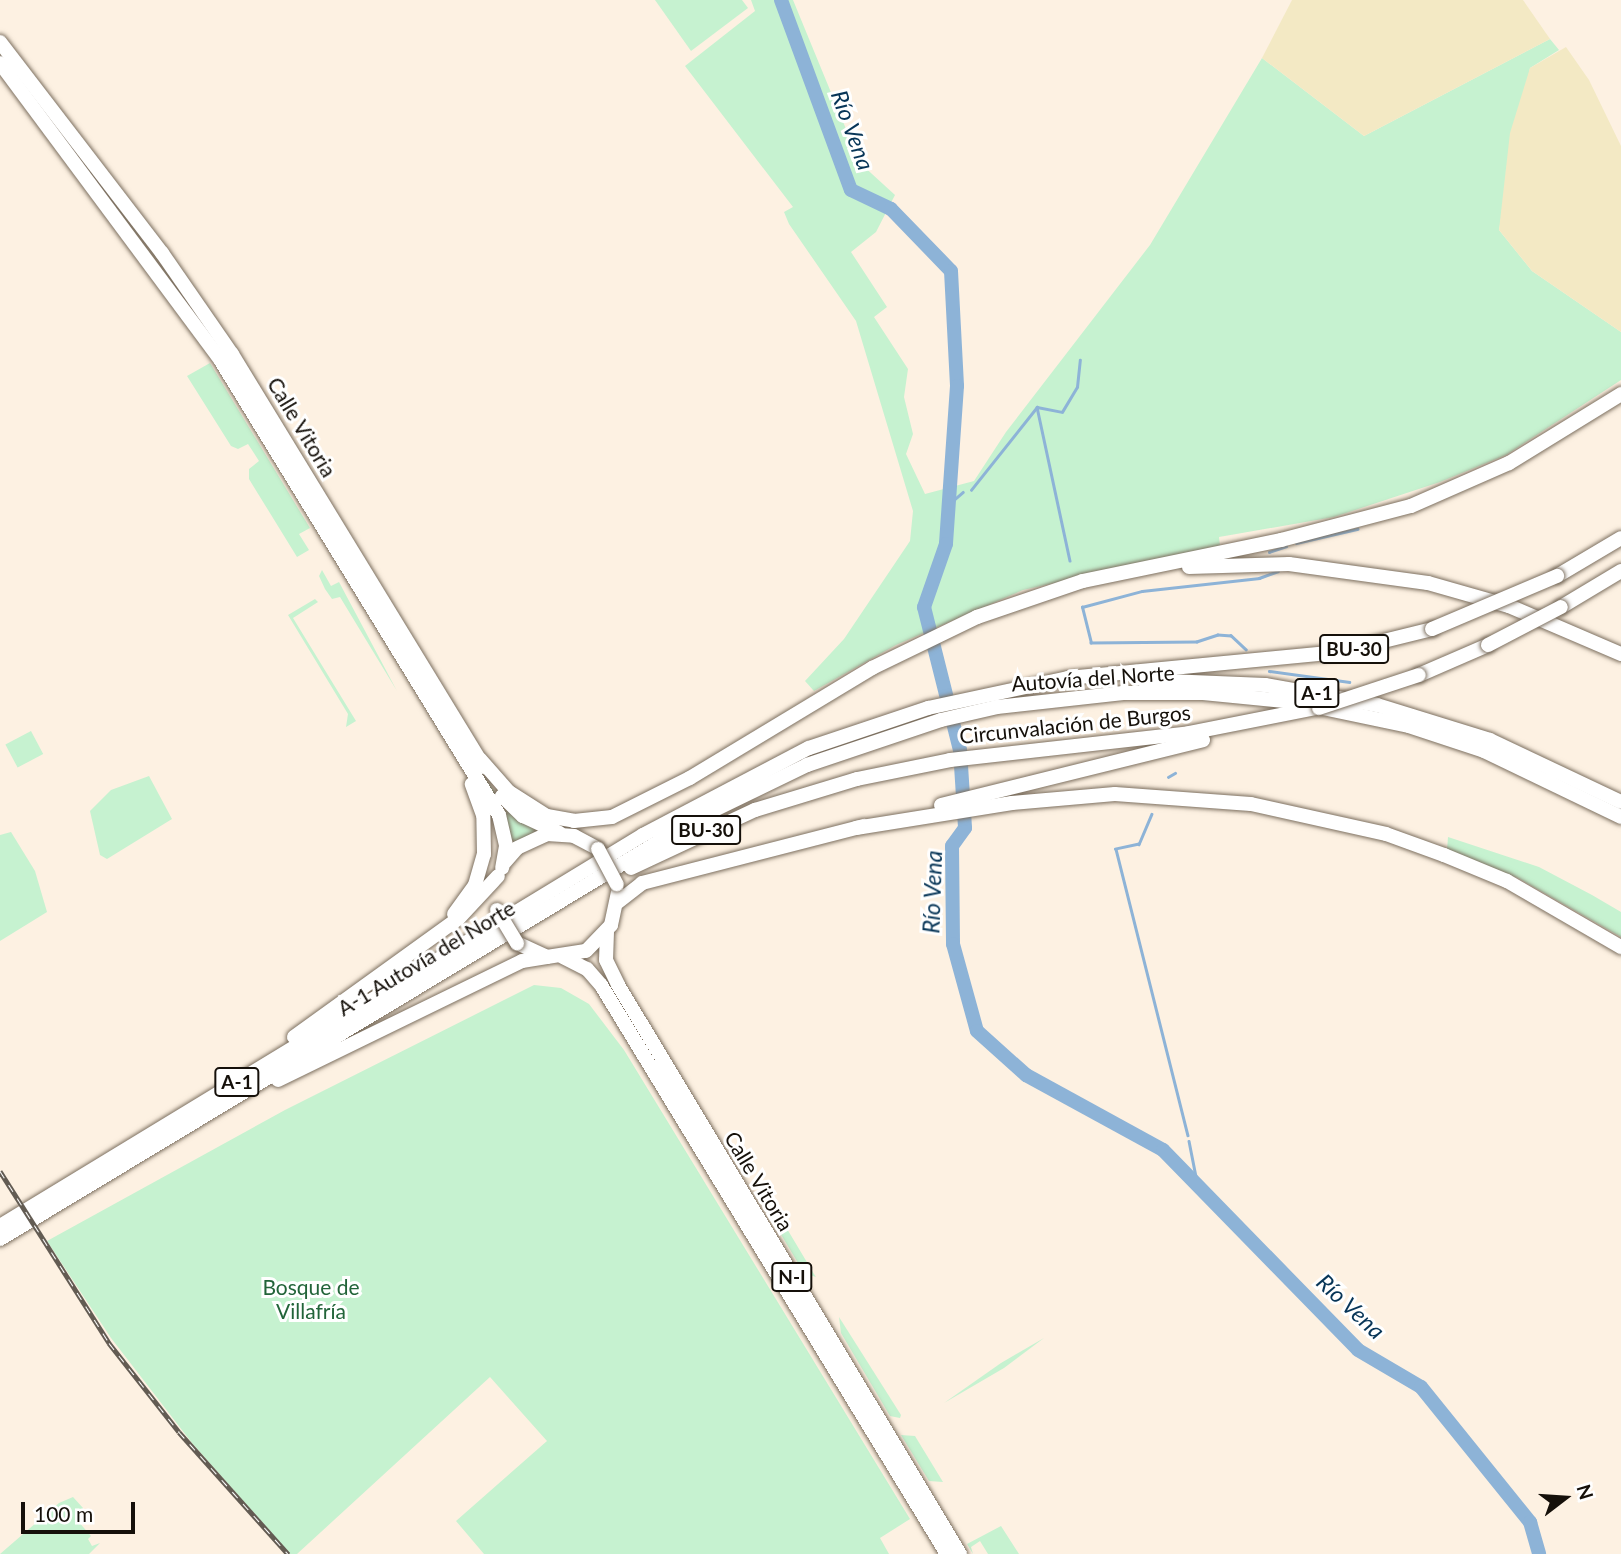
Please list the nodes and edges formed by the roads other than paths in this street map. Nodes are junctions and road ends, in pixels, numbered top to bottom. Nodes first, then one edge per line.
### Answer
1 (0, 42) edge
2 (0, 64) edge
3 (178, 299) junction
4 (232, 354) junction
5 (230, 376) junction
6 (1621, 394) edge
7 (1621, 538) edge
8 (1621, 571) edge
9 (1055, 590) junction
10 (1621, 654) edge
11 (995, 700) junction
12 (1319, 708) junction
13 (444, 727) junction
14 (882, 730) junction
15 (480, 760) junction
16 (769, 768) joint
17 (690, 778) junction
18 (1010, 795) junction
19 (1621, 802) edge
20 (1621, 817) edge
21 (566, 835) junction
22 (500, 872) junction
23 (618, 902) junction
24 (532, 919) junction
25 (607, 932) junction
26 (1621, 947) edge
27 (547, 957) junction
28 (563, 957) junction
29 (373, 983) junction
30 (146, 1137) junction
31 (165, 1139) junction
32 (0, 1226) edge
33 (0, 1239) edge
34 (947, 1554) edge
35 (960, 1554) edge

1 - 4 highway, Calle Vitoria
2 - 3 highway, Calle Vitoria
3 - 4 highway
3 - 5 highway, Calle Vitoria
4 - 5 highway
4 - 15 highway, Calle Vitoria
5 - 13 highway, Calle Vitoria
6 - 9 highway
7 - 11 highway, Circunvalación de Burgos / BU-30, bridge
8 - 12 highway, Circunvalación de Burgos / BU-30, bridge
9 - 10 highway
9 - 17 highway
11 - 14 highway, Circunvalación de Burgos / BU-30
11 - 19 highway, Autovía del Norte / A-1
11 - 20 highway, Autovía del Norte / A-1
12 - 18 highway
12 - 24 highway, Circunvalación de Burgos / BU-30
13 - 22 highway, Calle Vitoria
13 - 29 highway
14 - 16 highway, Circunvalación de Burgos / BU-30
14 - 24 highway, A-1 Autovía del Norte / A-1
15 - 17 highway
15 - 21 highway, Calle Vitoria
16 - 30 highway, A-1 Autovía del Norte / A-1
17 - 21 highway
18 - 23 highway
18 - 26 highway
21 - 22 highway
21 - 23 highway, N-I, bridge
22 - 27 highway, bridge
22 - 29 highway
23 - 25 highway, N-I
24 - 31 highway, A-1 Autovía del Norte / A-1
25 - 28 highway
25 - 35 highway, Calle Vitoria / N-I
27 - 28 highway
27 - 31 highway, A-1
28 - 34 highway, Calle Vitoria / N-I
29 - 30 highway
30 - 32 highway, A-1 Autovía del Norte / A-1
31 - 33 highway, A-1 Autovía del Norte / A-1

